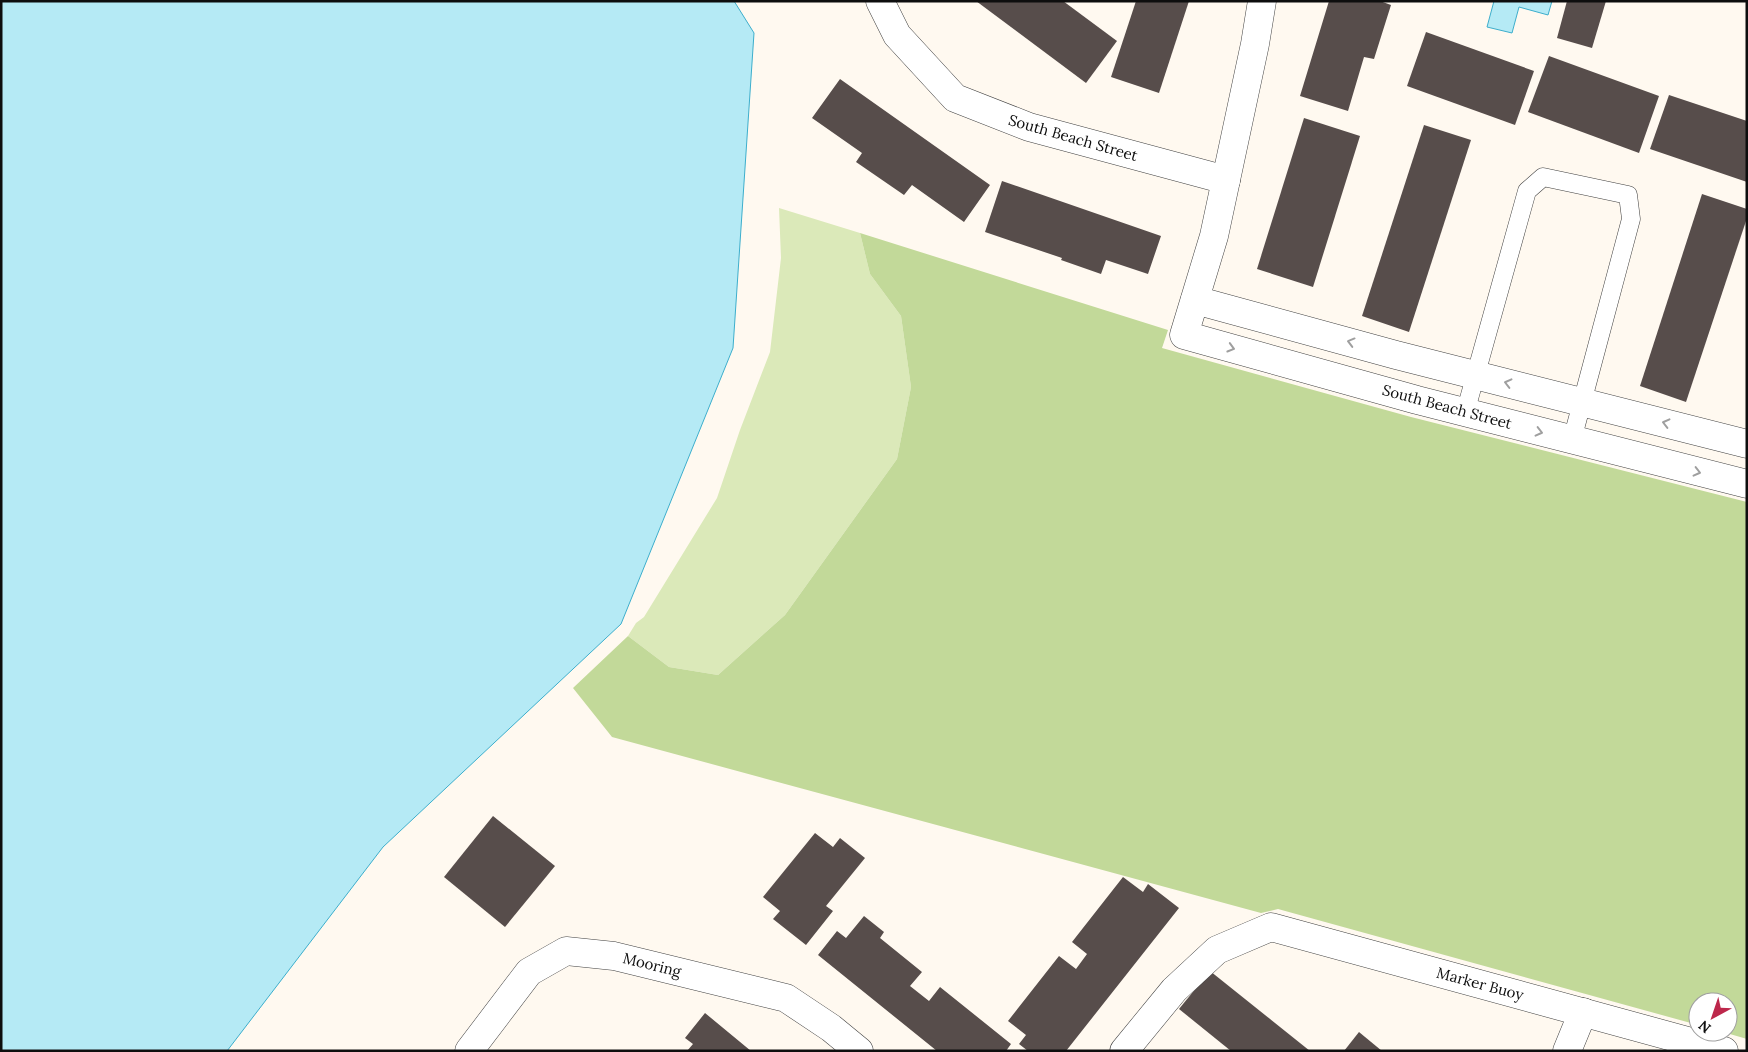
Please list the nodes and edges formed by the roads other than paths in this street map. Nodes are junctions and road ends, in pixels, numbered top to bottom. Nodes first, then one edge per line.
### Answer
1 (880, 1) edge
2 (1262, 1) edge
3 (1226, 180) junction
4 (1194, 300) junction
5 (1475, 374) junction
6 (1583, 402) junction
7 (1465, 413) junction
8 (1572, 440) junction
9 (1747, 444) edge
10 (1747, 484) edge
11 (1583, 1012) junction
12 (469, 1051) edge
13 (859, 1051) edge
14 (1124, 1051) edge
15 (1567, 1051) edge
16 (1724, 1051) edge

1 - 3 street, South Beach Street
2 - 3 street, South Beach Street
3 - 4 street, South Beach Street
5 -> 4 street
4 -> 7 street, South Beach Street
6 -> 5 street
5 - 6 lane
5 - 7 lane
6 - 8 lane
9 -> 6 street
7 -> 8 street, South Beach Street
8 -> 10 street, South Beach Street
11 - 14 street, Marker Buoy
11 - 15 street
11 - 16 street, Marker Buoy
12 - 13 street, Mooring

